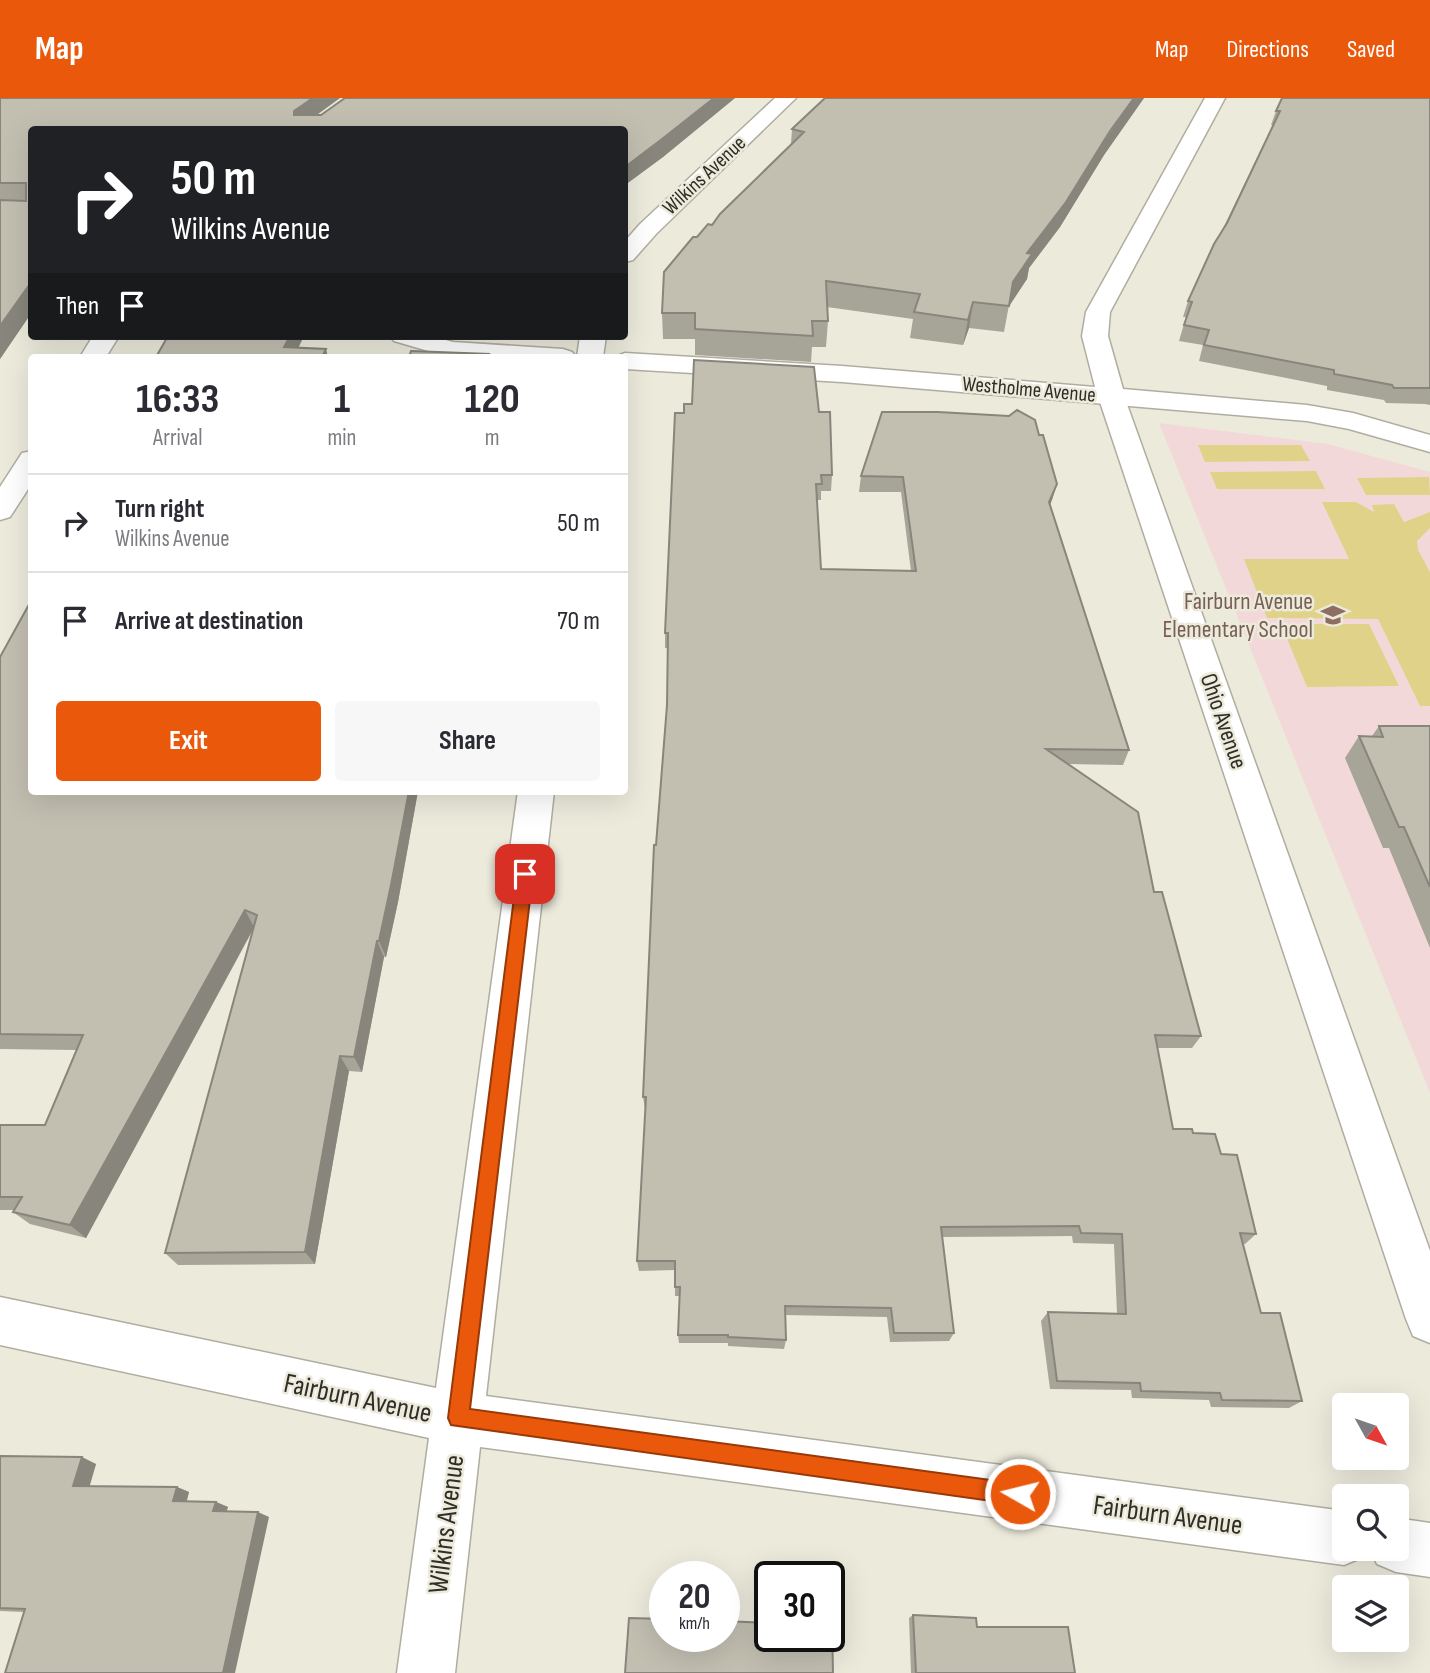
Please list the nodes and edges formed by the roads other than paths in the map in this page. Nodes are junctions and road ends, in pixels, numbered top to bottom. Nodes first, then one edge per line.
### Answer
1 (786, 98) edge
2 (1215, 98) edge
3 (628, 252) edge
4 (417, 340) edge
5 (515, 354) edge
6 (628, 361) edge
7 (1111, 396) junction
8 (1430, 444) edge
9 (28, 465) edge
10 (0, 510) edge
11 (536, 795) edge
12 (1430, 1319) edge
13 (0, 1321) edge
14 (458, 1418) junction
15 (1332, 1536) edge
16 (1409, 1547) edge
17 (1430, 1550) edge
18 (426, 1673) edge

1 - 3 street, Wilkins Avenue
2 - 7 street, Ohio Avenue
4 - 5 street
6 - 7 street, Westholme Avenue
7 - 8 street, Westholme Avenue
7 - 12 street, Ohio Avenue
9 - 10 street
11 - 14 street, Wilkins Avenue
13 - 14 street, Fairburn Avenue
14 - 15 street, Fairburn Avenue
14 - 18 street, Wilkins Avenue
16 - 17 street

